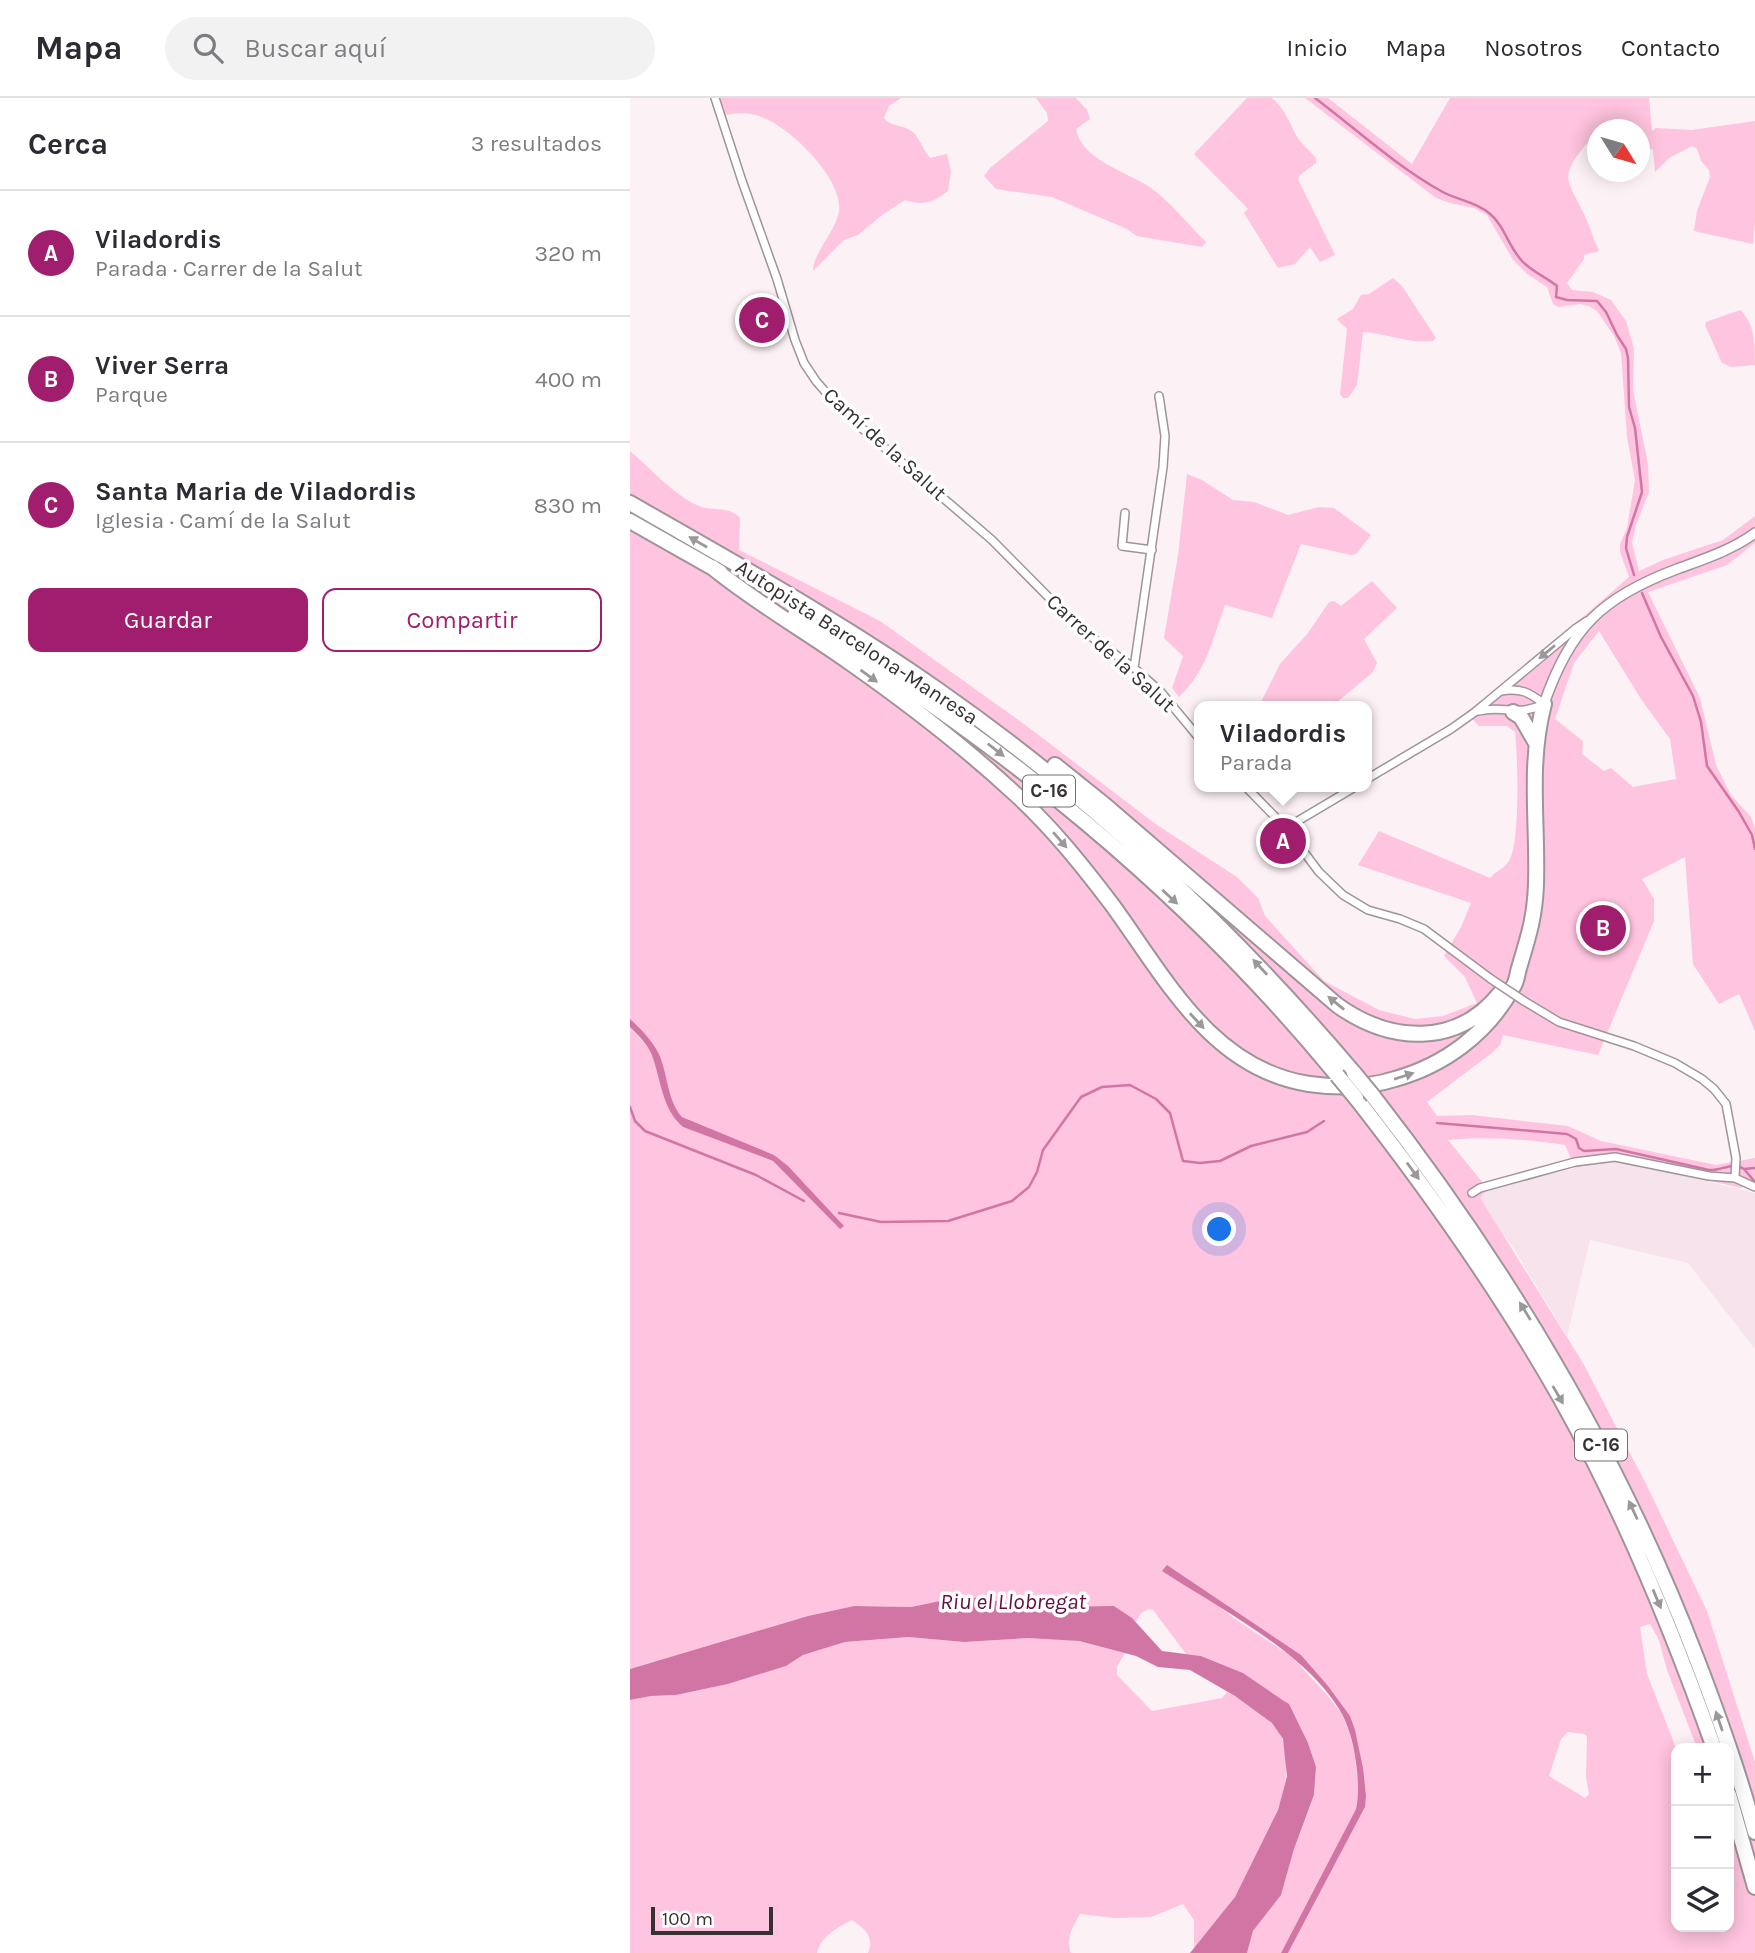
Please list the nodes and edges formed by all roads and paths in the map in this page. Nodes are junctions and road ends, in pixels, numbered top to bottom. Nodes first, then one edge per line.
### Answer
1 (715, 98) edge
2 (1159, 396) dead end
3 (630, 503) edge
4 (1125, 513) dead end
5 (630, 521) edge
6 (1755, 533) edge
7 (992, 540) joint
8 (1152, 550) junction
9 (712, 567) junction
10 (800, 601) junction
11 (1594, 617) junction
12 (1134, 668) junction
13 (1501, 691) junction
14 (1544, 704) junction
15 (1475, 712) junction
16 (1513, 712) junction
17 (1194, 732) edge
18 (1536, 743) junction
19 (1372, 776) edge
20 (1251, 792) edge
21 (1346, 792) edge
22 (1286, 828) junction
23 (1519, 969) junction
24 (1736, 1174) junction
25 (1755, 1187) edge
26 (1472, 1194) dead end
27 (1712, 1743) edge
28 (1732, 1806) edge
29 (1755, 1832) edge
30 (1755, 1887) edge

1 - 7 street, Camí de la Salut
2 - 8 street
10 -> 3 highway, Autopista Barcelona-Manresa / C-16
4 - 8 street
5 - 9 highway, Autopista Barcelona-Manresa / C-16
6 - 11 street
7 - 12 street, Carrer de la Salut
8 - 12 street
9 -> 23 highway
9 -> 27 highway, Autopista Barcelona-Manresa / C-16, bridge
23 -> 10 highway
29 -> 10 highway, Autopista Barcelona-Manresa / C-16, bridge
11 -> 13 street
11 - 14 street
12 - 17 street, Carrer de la Salut
13 - 14 street
13 - 15 street
14 - 16 street
14 - 18 highway
15 - 16 street
15 - 19 street
16 - 18 highway
18 - 23 highway
20 - 22 street
21 - 22 street
22 - 24 street, bridge
24 - 25 street
24 - 26 street
28 - 30 highway

